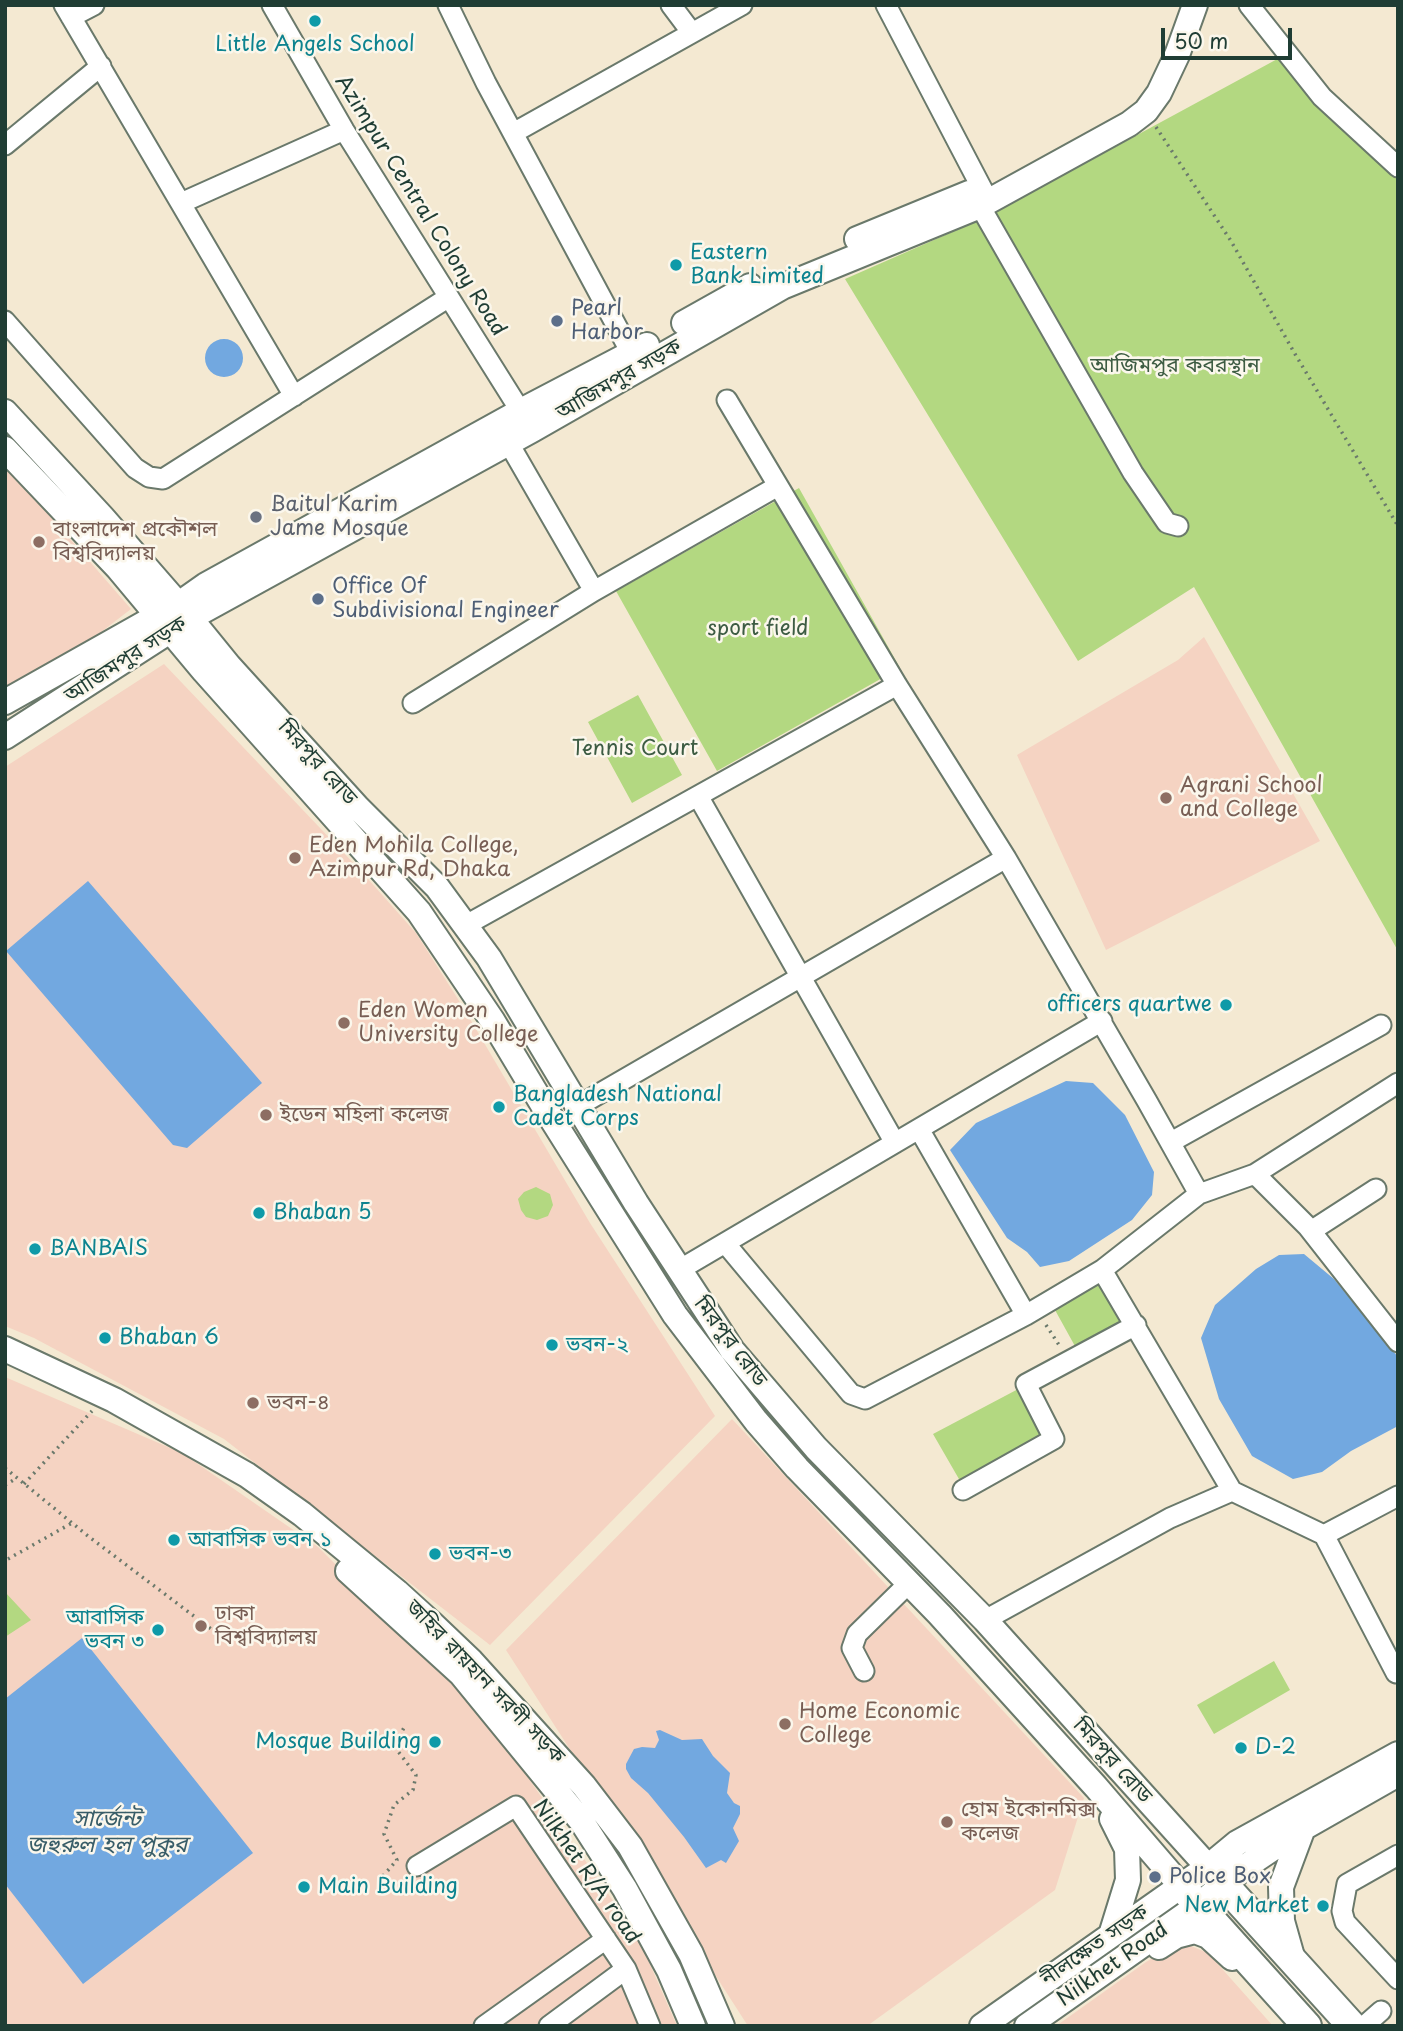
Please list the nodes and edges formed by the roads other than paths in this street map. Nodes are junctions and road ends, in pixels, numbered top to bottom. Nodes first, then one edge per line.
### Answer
1 (94, 5) edge
2 (272, 5) edge
3 (449, 5) edge
4 (671, 5) edge
5 (742, 5) edge
6 (886, 5) edge
7 (1183, 5) edge
8 (1195, 5) edge
9 (1249, 5) edge
10 (67, 11) edge
11 (692, 33) junction
12 (101, 66) junction
13 (344, 130) junction
14 (515, 132) junction
15 (5, 145) edge
16 (1398, 167) edge
17 (984, 199) junction
18 (181, 203) junction
19 (449, 297) junction
20 (5, 321) edge
21 (635, 361) junction
22 (294, 396) junction
23 (727, 400) dead end
24 (5, 412) edge
25 (526, 420) junction
26 (508, 442) junction
27 (5, 449) edge
28 (778, 486) junction
29 (1178, 526) dead end
30 (594, 591) junction
31 (168, 610) junction
32 (897, 685) junction
33 (5, 702) edge
34 (413, 703) dead end
35 (5, 737) edge
36 (698, 796) junction
37 (1006, 858) junction
38 (466, 925) junction
39 (801, 977) junction
40 (1102, 1021) junction
41 (1381, 1025) dead end
42 (1398, 1083) edge
43 (578, 1106) junction
44 (919, 1129) junction
45 (1171, 1142) junction
46 (895, 1143) junction
47 (1255, 1174) junction
48 (1376, 1189) dead end
49 (1199, 1195) junction
50 (1311, 1231) junction
51 (725, 1243) junction
52 (678, 1270) junction
53 (1102, 1270) junction
54 (1030, 1312) junction
55 (1136, 1325) junction
56 (1398, 1342) edge
57 (5, 1349) edge
58 (5, 1364) edge
59 (963, 1490) dead end
60 (1232, 1491) junction
61 (1398, 1496) edge
62 (1324, 1535) junction
63 (909, 1583) junction
64 (985, 1620) junction
65 (864, 1671) dead end
66 (1396, 1673) dead end
67 (1398, 1754) edge
68 (1398, 1774) edge
69 (1096, 1787) junction
70 (1303, 1828) junction
71 (1398, 1855) edge
72 (417, 1866) dead end
73 (1216, 1876) junction
74 (1190, 1895) junction
75 (1111, 1935) junction
76 (606, 1939) junction
77 (1293, 1960) junction
78 (626, 1969) junction
79 (1398, 1979) edge
80 (1054, 2007) junction
81 (1381, 2011) dead end
82 (1291, 2014) edge
83 (484, 2026) edge
84 (549, 2026) edge
85 (650, 2026) edge
86 (693, 2026) edge
87 (722, 2026) edge
88 (982, 2026) edge
89 (1027, 2026) edge
90 (1352, 2026) edge
91 (1364, 2026) edge

1 - 10 street
2 - 13 street, Azimpur Central Colony Road
3 - 14 street
4 - 11 street
5 - 11 street
6 - 17 street
7 - 17 main road, আজিমপুর সড়ক
8 - 17 main road, আজিমপুর সড়ক
9 - 16 street
10 - 12 street
11 - 14 street
12 - 15 street
12 - 18 street
13 - 18 street
13 - 19 street, Azimpur Central Colony Road
14 - 21 street
17 - 21 main road, আজিমপুর সড়ক
17 - 29 street
18 - 22 street
19 - 22 street
19 - 25 street, Azimpur Central Colony Road
20 - 22 street
21 - 25 main road, আজিমপুর সড়ক
23 - 28 street
24 - 31 main road
25 - 26 main road, আজিমপুর সড়ক
25 - 31 main road, আজিমপুর সড়ক
26 - 30 street
26 - 31 main road, আজিমপুর সড়ক
27 - 31 main road
28 - 30 street
28 - 32 street
30 - 34 street
31 - 33 main road, আজিমপুর সড়ক
31 - 35 main road, আজিমপুর সড়ক
31 - 38 main road, মিরপুর রোড
31 - 63 main road, মিরপুর রোড
32 - 36 street
32 - 37 street
36 - 38 street
36 - 39 street
37 - 39 street
37 - 40 street
38 - 43 main road, মিরপুর রোড
39 - 43 street
39 - 46 street
40 - 44 street
40 - 45 street
41 - 45 street
42 - 47 street
43 - 52 main road, মিরপুর রোড
44 - 46 street
44 - 54 street
45 - 49 street
46 - 51 street
47 - 49 street
47 - 50 street
48 - 50 street
49 - 53 street
50 - 56 street
51 - 52 street
51 - 54 street
52 - 64 main road, মিরপুর রোড
53 - 54 street
53 - 55 street
55 - 59 street
55 - 60 street
57 - 87 main road, জহির রায়হান সরণী সড়ক
58 - 86 main road
60 - 62 street
60 - 64 street
61 - 62 street
62 - 66 street
63 - 65 street
63 - 69 main road, মিরপুর রোড
64 - 73 main road, মিরপুর রোড
67 - 73 main road
68 - 70 main road
69 - 74 main road, মিরপুর রোড
69 - 75 main road
70 - 73 main road
70 - 77 main road
71 - 79 street
72 - 76 street, Nilkhet R/A road
73 - 74 main road, নীলক্ষেত সড়ক
73 - 77 highway, মিরপুর রোড
74 - 75 main road, নীলক্ষেত সড়ক
74 - 80 main road, Nilkhet Road
74 - 82 highway, মিরপুর রোড
75 - 88 main road, নীলক্ষেত সড়ক
76 - 78 street, Nilkhet R/A road
76 - 83 street
77 - 90 highway, মিরপুর রোড
78 - 84 street
78 - 85 street, Nilkhet R/A road
80 - 82 main road
80 - 89 main road, Nilkhet Road
81 - 91 street

